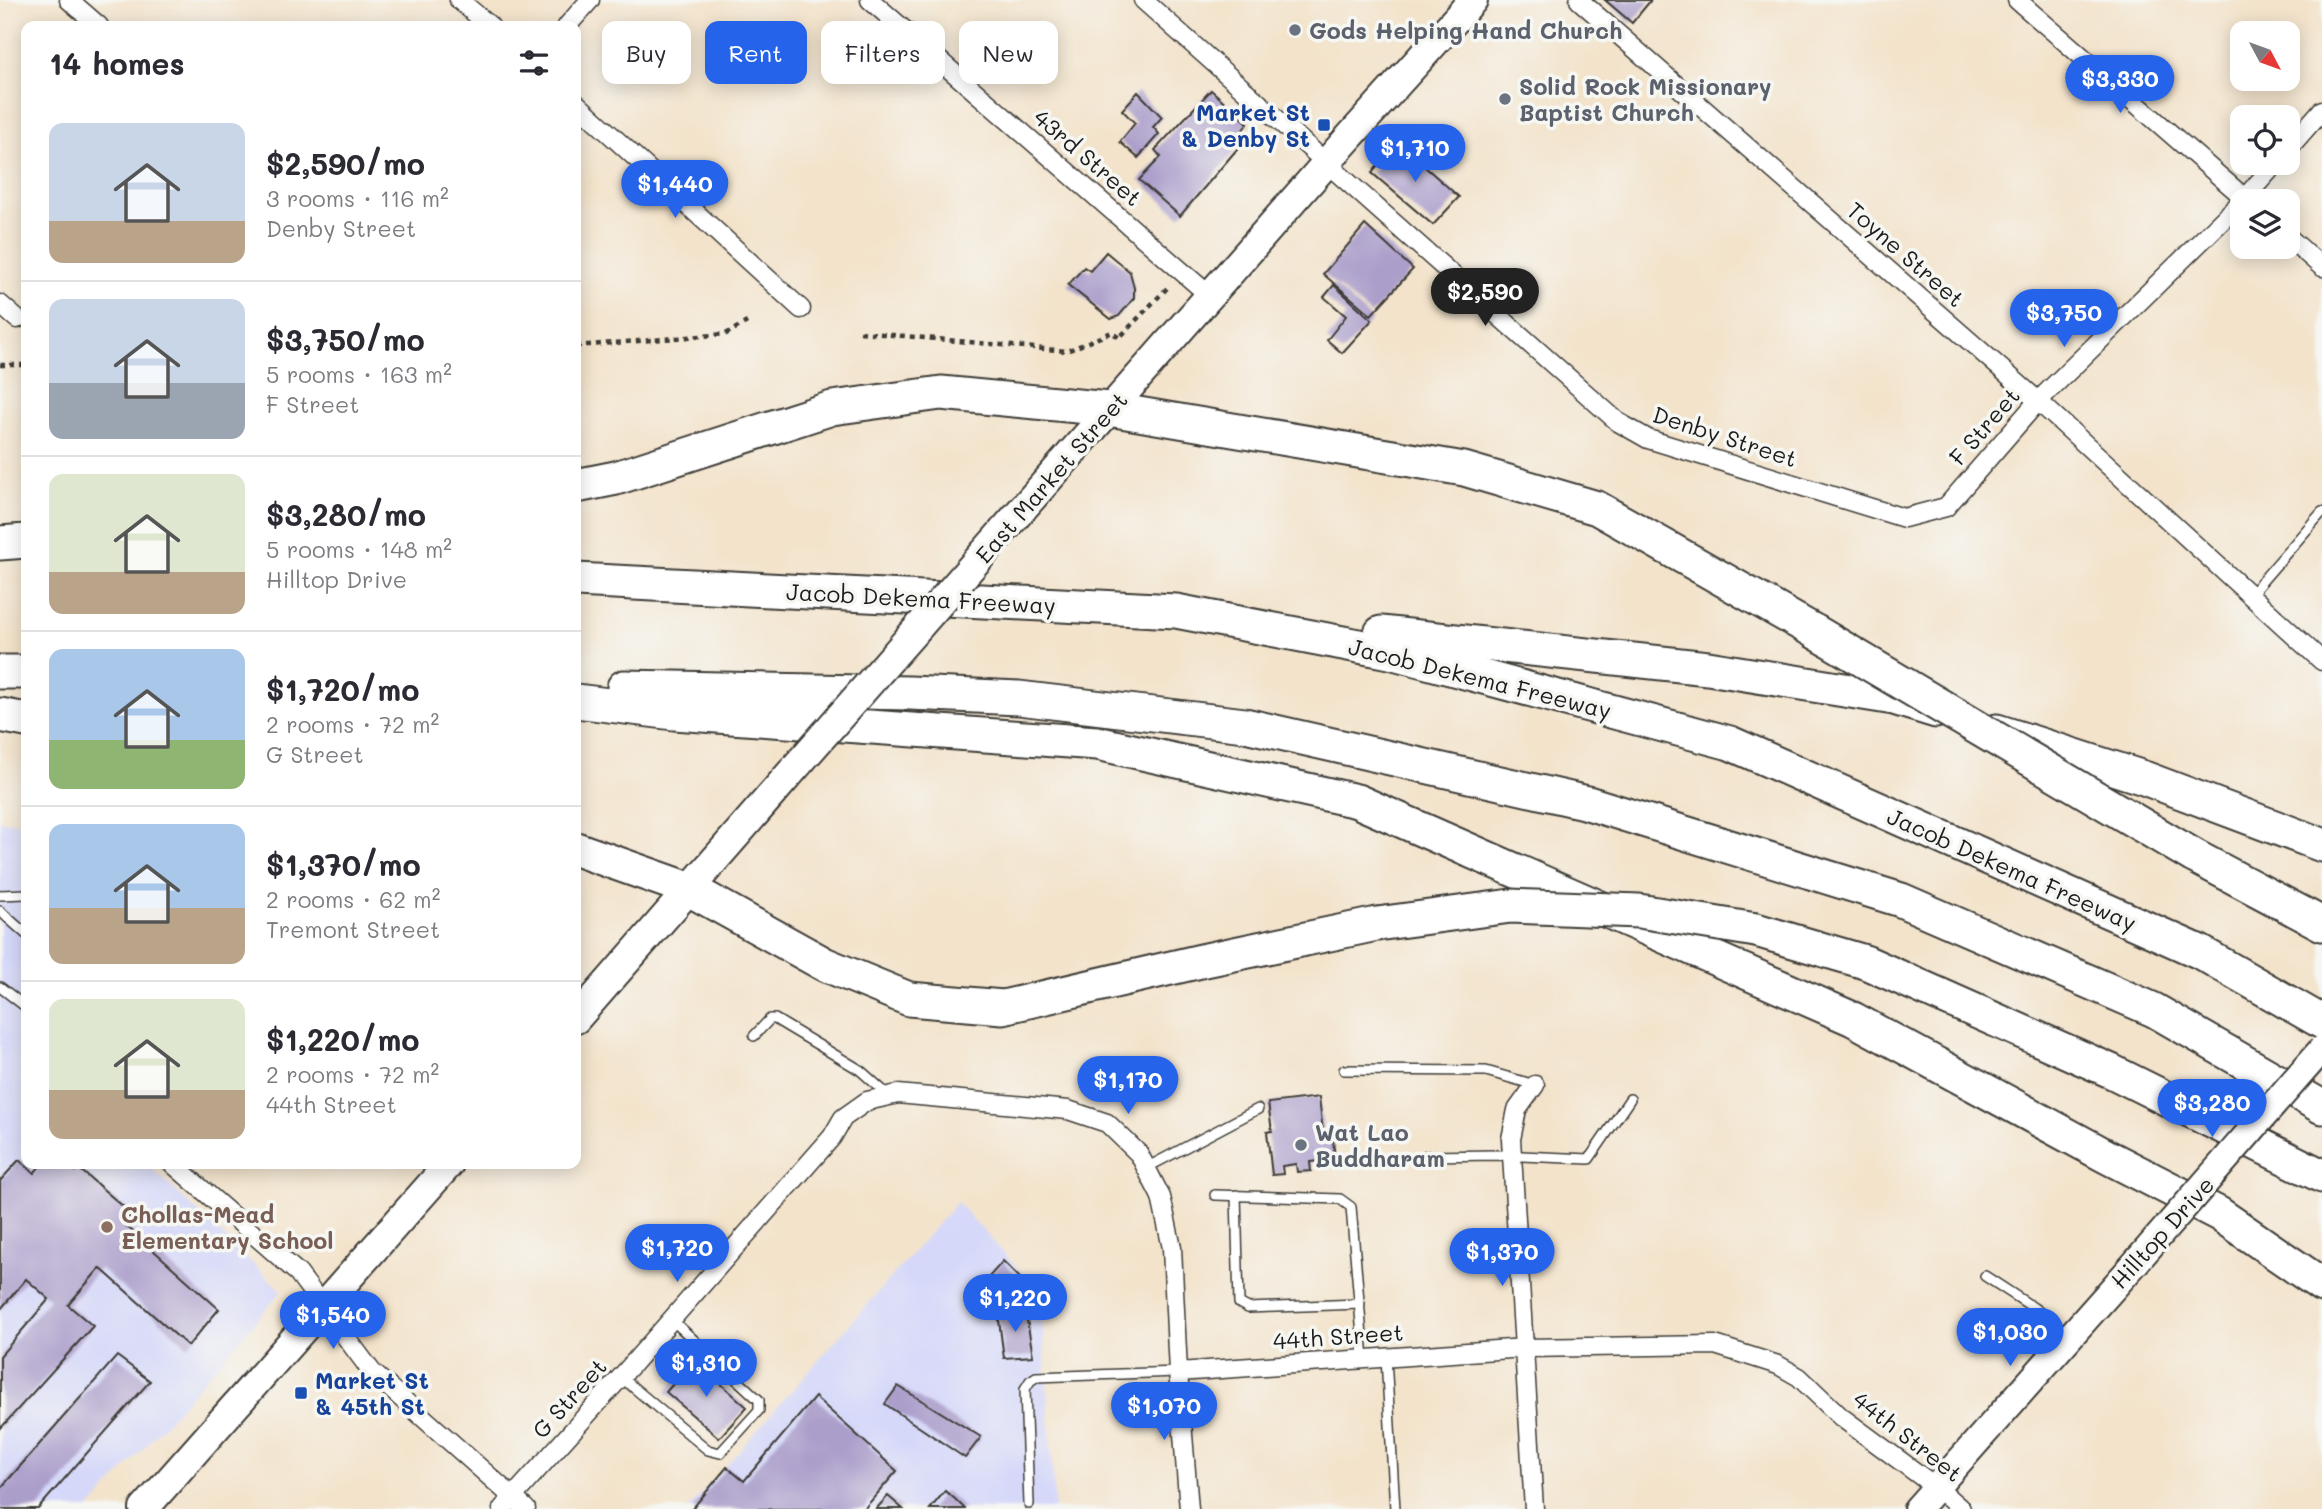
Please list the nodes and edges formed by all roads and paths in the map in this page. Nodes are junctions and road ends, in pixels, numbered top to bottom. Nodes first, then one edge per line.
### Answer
1 (69, 0) edge
2 (459, 0) edge
3 (590, 0) edge
4 (870, 0) edge
5 (1143, 0) edge
6 (1473, 0) edge
7 (1579, 0) edge
8 (2017, 0) edge
9 (93, 21) edge
10 (483, 21) edge
11 (571, 21) edge
12 (581, 108) edge
13 (2322, 110) edge
14 (2300, 135) edge
15 (1327, 162) junction
16 (2266, 175) edge
17 (2230, 189) edge
18 (2254, 189) edge
19 (2230, 215) edge
20 (2300, 248) edge
21 (2322, 267) edge
22 (1184, 272) junction
23 (1210, 296) junction
24 (0, 304) edge
25 (801, 309) dead end
26 (17, 319) dead end
27 (747, 323) dead end
28 (860, 332) dead end
29 (581, 346) edge
30 (0, 365) edge
31 (21, 365) edge
32 (2038, 401) junction
33 (1109, 409) junction
34 (581, 484) edge
35 (2322, 512) edge
36 (1905, 518) joint
37 (21, 541) edge
38 (0, 543) edge
39 (0, 550) edge
40 (21, 551) edge
41 (581, 580) edge
42 (2250, 595) junction
43 (1176, 611) junction
44 (2322, 661) edge
45 (0, 672) edge
46 (21, 672) edge
47 (581, 685) edge
48 (581, 702) edge
49 (0, 715) edge
50 (21, 719) edge
51 (2322, 845) edge
52 (581, 851) edge
53 (689, 889) junction
54 (21, 894) edge
55 (0, 895) edge
56 (0, 911) edge
57 (2322, 924) edge
58 (21, 930) edge
59 (0, 987) edge
60 (21, 1003) edge
61 (581, 1013) edge
62 (2322, 1022) edge
63 (754, 1036) dead end
64 (2322, 1049) edge
65 (1344, 1070) dead end
66 (1535, 1085) joint
67 (890, 1096) junction
68 (1630, 1098) dead end
69 (2322, 1107) edge
70 (1258, 1109) dead end
71 (1424, 1156) dead end
72 (1512, 1156) junction
73 (1146, 1168) junction
74 (179, 1169) edge
75 (445, 1169) edge
76 (2322, 1177) edge
77 (1215, 1195) dead end
78 (1236, 1195) junction
79 (1984, 1276) dead end
80 (2322, 1285) edge
81 (1360, 1304) junction
82 (324, 1307) junction
83 (671, 1319) junction
84 (2069, 1335) junction
85 (1525, 1348) junction
86 (1386, 1358) junction
87 (1364, 1359) junction
88 (1178, 1371) junction
89 (621, 1377) junction
90 (1937, 1488) junction
91 (507, 1503) edge
92 (1029, 1504) dead end
93 (144, 1509) edge
94 (526, 1509) edge
95 (1189, 1509) edge
96 (1395, 1509) edge
97 (1534, 1509) edge
98 (1917, 1509) edge
99 (1961, 1509) edge

1 - 9 street
2 - 10 street
3 - 11 street
4 - 22 street, 43rd Street
5 - 15 street, Denby Street
6 - 15 main road, East Market Street
7 - 32 street, Toyne Street
8 - 17 street
12 - 25 street
13 - 14 street
15 - 23 main road, East Market Street
15 - 36 street, Denby Street
16 - 18 street, F Street
19 - 32 street, F Street
20 - 21 street
22 - 23 street, 43rd Street
22 - 28 path
23 - 33 main road, East Market Street
24 - 26 street
27 - 29 path
30 - 31 path
32 - 36 street, F Street
32 - 42 street, Toyne Street
33 - 34 highway
33 - 53 main road, East Market Street, bridge
33 - 57 highway, bridge
35 - 42 lane
37 - 38 highway
39 - 40 highway
41 - 43 highway, Jacob Dekema Freeway
42 - 44 street, Toyne Street
43 - 51 highway
43 - 62 highway, Jacob Dekema Freeway
45 - 46 highway
47 - 69 highway
48 - 80 highway
49 - 50 highway
52 - 53 highway
53 - 61 main road, East Market Street
53 - 76 highway, bridge
54 - 55 lane
56 - 58 lane
59 - 60 lane
63 - 67 lane
64 - 84 street, Hilltop Drive, bridge
65 - 66 lane
66 - 72 street
67 - 73 street
67 - 83 street, G Street
68 - 72 lane
70 - 73 lane
71 - 72 lane
72 - 85 street
73 - 88 street
74 - 82 street
75 - 82 main road
77 - 78 lane
78 - 81 lane
78 - 81 lane
79 - 84 lane
81 - 87 lane
82 - 91 street
82 - 93 main road
83 - 89 street, G Street
83 - 89 lane
84 - 90 street, Hilltop Drive
85 - 86 street, 44th Street
85 - 90 street, 44th Street
85 - 97 street
86 - 87 street, 44th Street
86 - 96 lane
87 - 88 street, 44th Street
88 - 92 lane
88 - 95 street
89 - 91 street, G Street
90 - 98 street, Hilltop Drive
90 - 99 street, 44th Street
91 - 94 street

